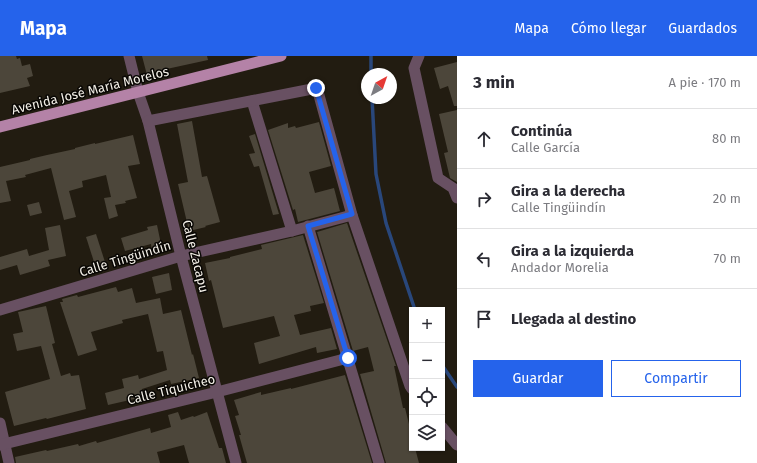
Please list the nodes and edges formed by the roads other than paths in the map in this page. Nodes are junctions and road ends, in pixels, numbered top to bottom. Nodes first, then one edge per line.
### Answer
1 (129, 56) edge
2 (281, 56) edge
3 (419, 56) edge
4 (138, 92) junction
5 (252, 101) junction
6 (148, 121) junction
7 (0, 128) edge
8 (456, 191) edge
9 (352, 214) junction
10 (308, 226) junction
11 (292, 231) junction
12 (181, 256) junction
13 (0, 310) edge
14 (348, 358) junction
15 (409, 383) edge
16 (217, 392) junction
17 (0, 423) edge
18 (445, 431) edge
19 (2, 445) edge
20 (457, 445) edge
21 (9, 463) edge
22 (236, 463) edge
23 (379, 463) edge

1 - 4 street, Calle Zacapu
2 - 4 main road, Avenida José María Morelos
3 - 8 street
4 - 6 street, Calle Zacapu
4 - 7 main road, Avenida José María Morelos
5 - 6 street
5 - 9 street
5 - 11 street
6 - 12 street, Calle Zacapu
9 - 10 street, Calle Tingüindín
9 - 15 street
10 - 11 street, Calle Tingüindín
10 - 14 street
11 - 12 street, Calle Tingüindín
12 - 13 street, Calle Tingüindín
12 - 16 street, Calle Zacapu
14 - 16 street, Calle Tiquicheo
14 - 23 street
16 - 19 street, Calle Tiquicheo
16 - 22 street, Calle Zacapu
17 - 19 street
18 - 20 street
19 - 21 street

